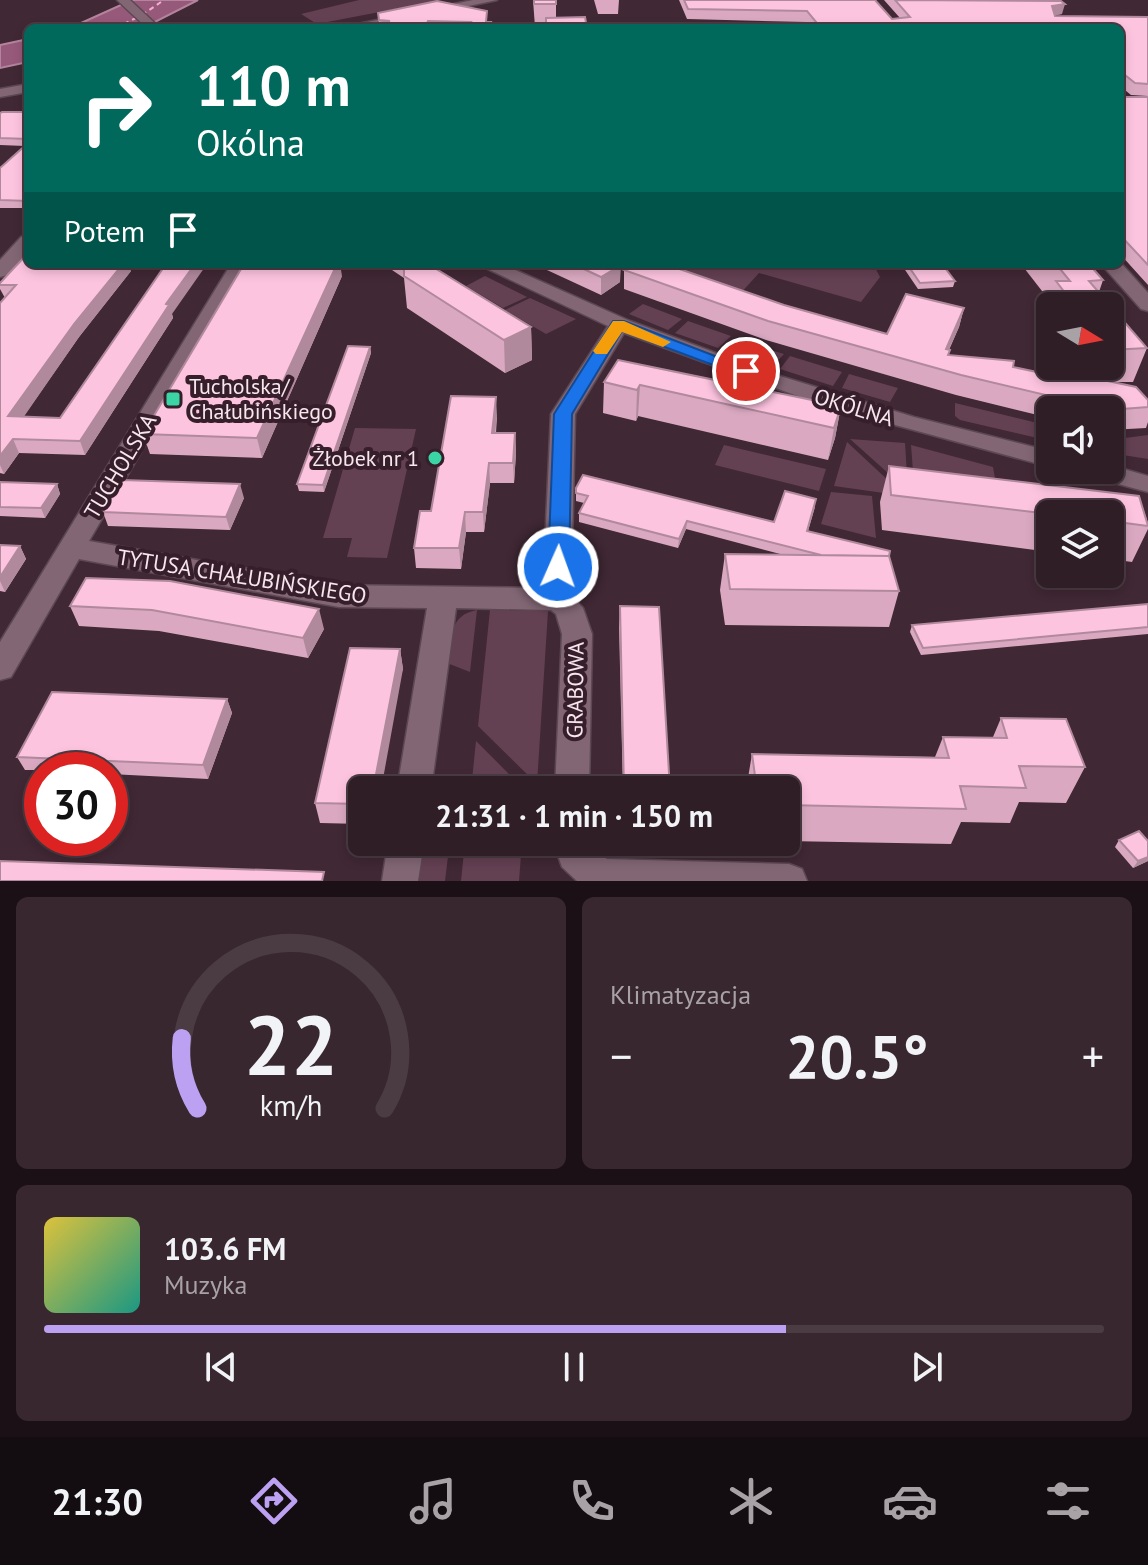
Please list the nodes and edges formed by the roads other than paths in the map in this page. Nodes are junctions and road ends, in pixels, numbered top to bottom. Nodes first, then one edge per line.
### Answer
1 (123, 0) edge
2 (491, 0) edge
3 (150, 24) edge
4 (376, 24) edge
5 (24, 89) edge
6 (0, 93) edge
7 (24, 245) edge
8 (239, 268) edge
9 (496, 268) edge
10 (1115, 268) edge
11 (0, 271) edge
12 (1148, 305) edge
13 (619, 325) junction
14 (1036, 456) edge
15 (1124, 476) edge
16 (1144, 480) edge
17 (72, 548) junction
18 (443, 599) junction
19 (557, 599) junction
20 (0, 668) edge
21 (416, 776) edge
22 (572, 776) edge
23 (404, 856) edge
24 (581, 856) edge
25 (400, 881) edge
26 (789, 881) edge

1 - 3 street
2 - 4 street
5 - 6 street
7 - 11 street
8 - 17 street, TUCHOLSKA
9 - 13 street, OKÓLNA
10 - 12 street
13 - 14 street, OKÓLNA
13 - 19 street
15 - 16 street
17 - 18 street, TYTUSA CHAŁUBIŃSKIEGO
17 - 20 street, TUCHOLSKA
18 - 19 street, TYTUSA CHAŁUBIŃSKIEGO
18 - 21 street
19 - 22 street, GRABOWA
23 - 25 street
24 - 26 street

